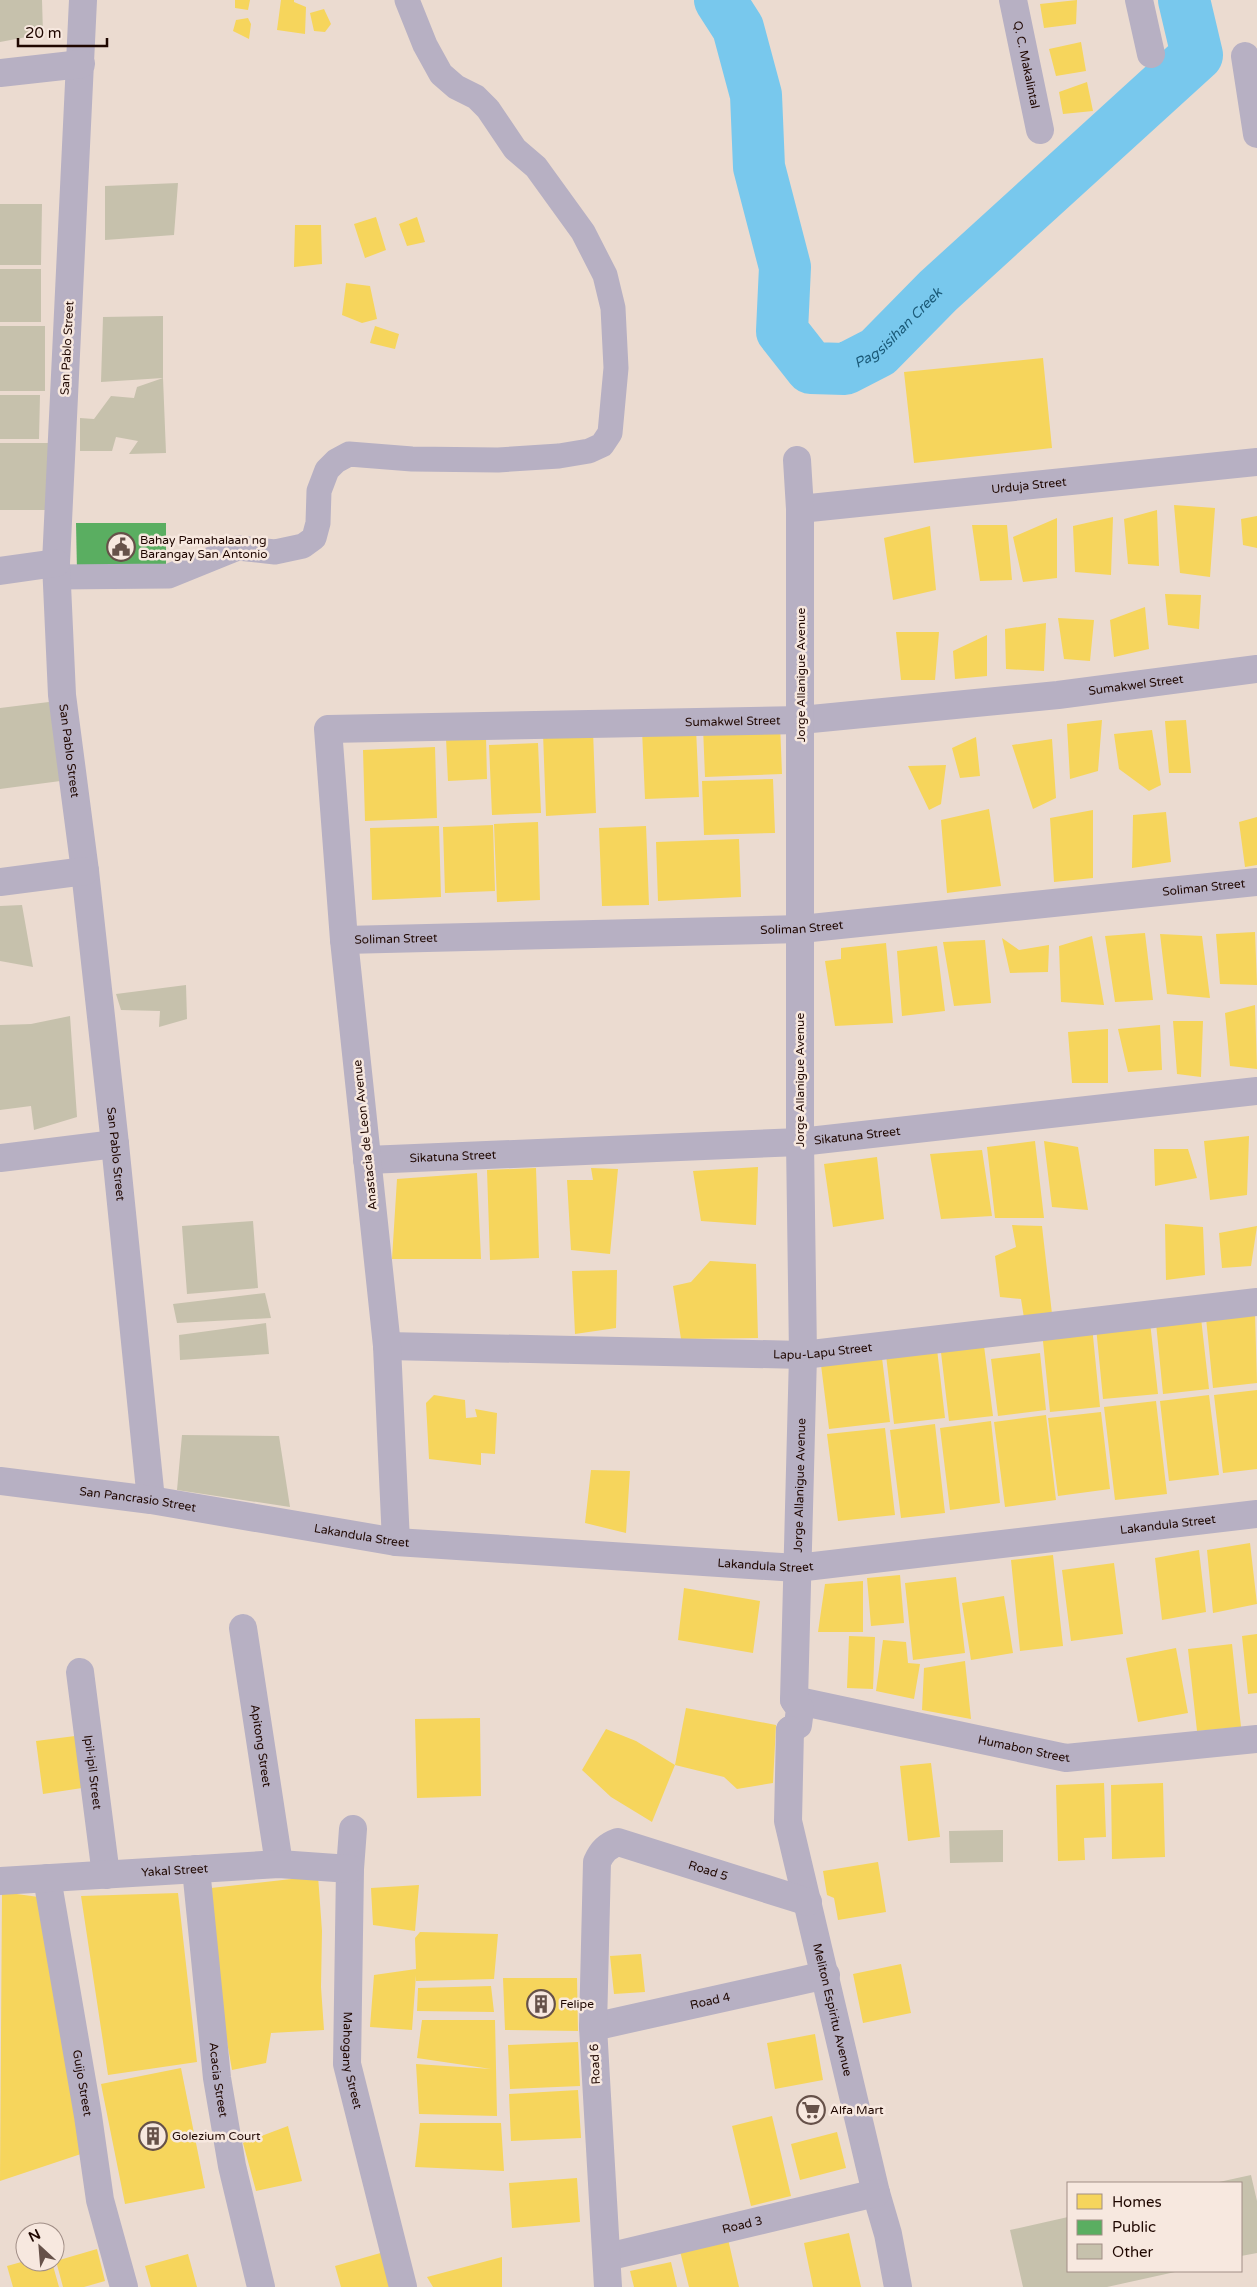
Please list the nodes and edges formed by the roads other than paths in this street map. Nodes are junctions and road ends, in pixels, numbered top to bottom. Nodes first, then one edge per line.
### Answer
1 (83, 0) edge
2 (406, 0) edge
3 (1013, 0) edge
4 (1138, 0) edge
5 (1150, 54) dead end
6 (1245, 56) dead end
7 (81, 64) junction
8 (0, 73) edge
9 (1040, 130) dead end
10 (1257, 134) edge
11 (797, 460) dead end
12 (1257, 462) edge
13 (800, 509) junction
14 (56, 570) junction
15 (0, 571) edge
16 (1257, 669) edge
17 (801, 720) junction
18 (328, 729) joint
19 (85, 871) junction
20 (0, 882) edge
21 (1257, 882) edge
22 (801, 929) junction
23 (344, 940) junction
24 (1257, 1091) edge
25 (800, 1142) junction
26 (115, 1144) junction
27 (0, 1158) edge
28 (367, 1160) junction
29 (1257, 1302) edge
30 (387, 1346) junction
31 (803, 1355) junction
32 (0, 1481) edge
33 (151, 1500) junction
34 (1257, 1514) edge
35 (274, 1521) joint
36 (396, 1542) junction
37 (797, 1568) junction
38 (243, 1628) dead end
39 (80, 1672) dead end
40 (792, 1716) junction
41 (1257, 1739) edge
42 (353, 1829) dead end
43 (609, 1846) joint
44 (279, 1864) junction
45 (196, 1869) junction
46 (350, 1869) junction
47 (106, 1874) junction
48 (47, 1878) junction
49 (0, 1881) edge
50 (808, 1902) junction
51 (826, 1975) junction
52 (593, 2027) junction
53 (876, 2193) junction
54 (607, 2257) junction
55 (124, 2287) edge
56 (261, 2287) edge
57 (402, 2287) edge
58 (608, 2287) edge
59 (898, 2287) edge

1 - 7 street, San Pablo Street
2 - 14 street
3 - 9 street, Q. C. Makalintal
4 - 5 street
6 - 10 street
7 - 8 street
7 - 14 street, San Pablo Street
11 - 13 street, Jorge Allanigue Avenue
12 - 13 street, Urduja Street
13 - 17 street, Jorge Allanigue Avenue
14 - 15 street
14 - 19 street, San Pablo Street
16 - 17 street, Sumakwel Street
17 - 18 street, Sumakwel Street
17 - 22 street, Jorge Allanigue Avenue
18 - 23 street, Anastacia de Leon Avenue
19 - 20 street
19 - 26 street, San Pablo Street
21 - 22 street, Soliman Street
22 - 23 street, Soliman Street
22 - 25 street, Jorge Allanigue Avenue
23 - 28 street, Anastacia de Leon Avenue
24 - 25 street, Sikatuna Street
25 - 28 street, Sikatuna Street
25 - 31 street, Jorge Allanigue Avenue
26 - 27 street
26 - 33 street, San Pablo Street
28 - 30 street, Anastacia de Leon Avenue
29 - 31 street, Lapu-Lapu Street
30 - 31 street, Lapu-Lapu Street
30 - 36 street, Anastacia de Leon Avenue
31 - 37 street, Jorge Allanigue Avenue
32 - 33 street, San Pancrasio Street
33 - 35 street, San Pancrasio Street
34 - 37 street, Lakandula Street
35 - 36 street, Lakandula Street
36 - 37 street, Lakandula Street
37 - 40 street, Jorge Allanigue Avenue
38 - 44 street, Apitong Street
39 - 47 street, Ipil-ipil Street
40 - 41 street, Humabon Street
40 - 50 street, Meliton Espiritu Avenue
42 - 46 street, Mahogany Street
43 - 50 street, Road 5
43 - 52 street, Road 6
44 - 45 street, Yakal Street
44 - 46 street, Yakal Street
45 - 47 street, Yakal Street
45 - 56 street, Acacia Street
46 - 57 street, Mahogany Street
47 - 48 street, Yakal Street
48 - 49 street, Yakal Street
48 - 55 street, Guijo Street
50 - 51 street, Meliton Espiritu Avenue
51 - 52 street, Road 4
51 - 53 street, Meliton Espiritu Avenue
52 - 54 street, Road 6
53 - 54 street, Road 3
53 - 59 street, Meliton Espiritu Avenue
54 - 58 street, Road 6

